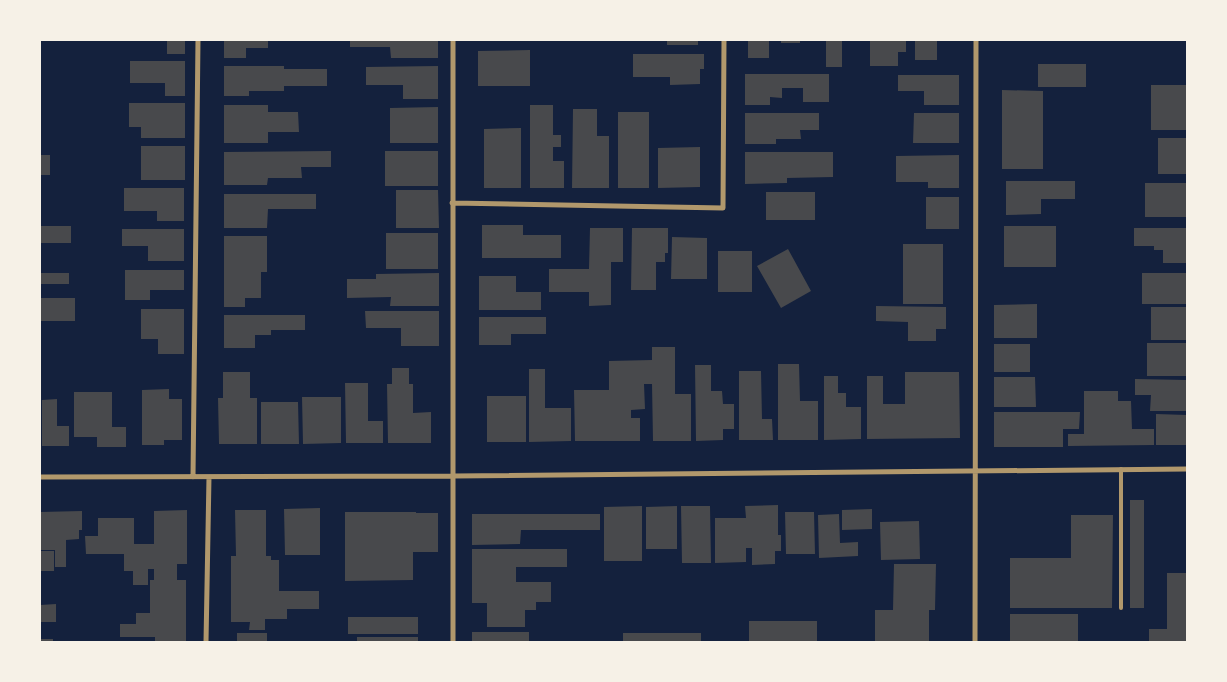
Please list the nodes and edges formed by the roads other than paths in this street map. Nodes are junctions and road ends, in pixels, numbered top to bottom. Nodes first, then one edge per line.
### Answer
1 (198, 40) edge
2 (453, 40) edge
3 (724, 40) edge
4 (976, 40) edge
5 (452, 204) junction
6 (1122, 469) junction
7 (1187, 469) edge
8 (976, 470) junction
9 (454, 476) junction
10 (40, 477) edge
11 (209, 477) junction
12 (193, 478) junction
13 (1121, 608) dead end
14 (206, 642) edge
15 (453, 642) edge
16 (975, 642) edge

1 - 12 street
2 - 5 street
3 - 5 street
4 - 8 street
5 - 9 street
6 - 7 street
6 - 8 street
6 - 13 lane
8 - 9 street
8 - 16 street
9 - 11 street
9 - 15 street
10 - 12 street
11 - 12 street
11 - 14 street

